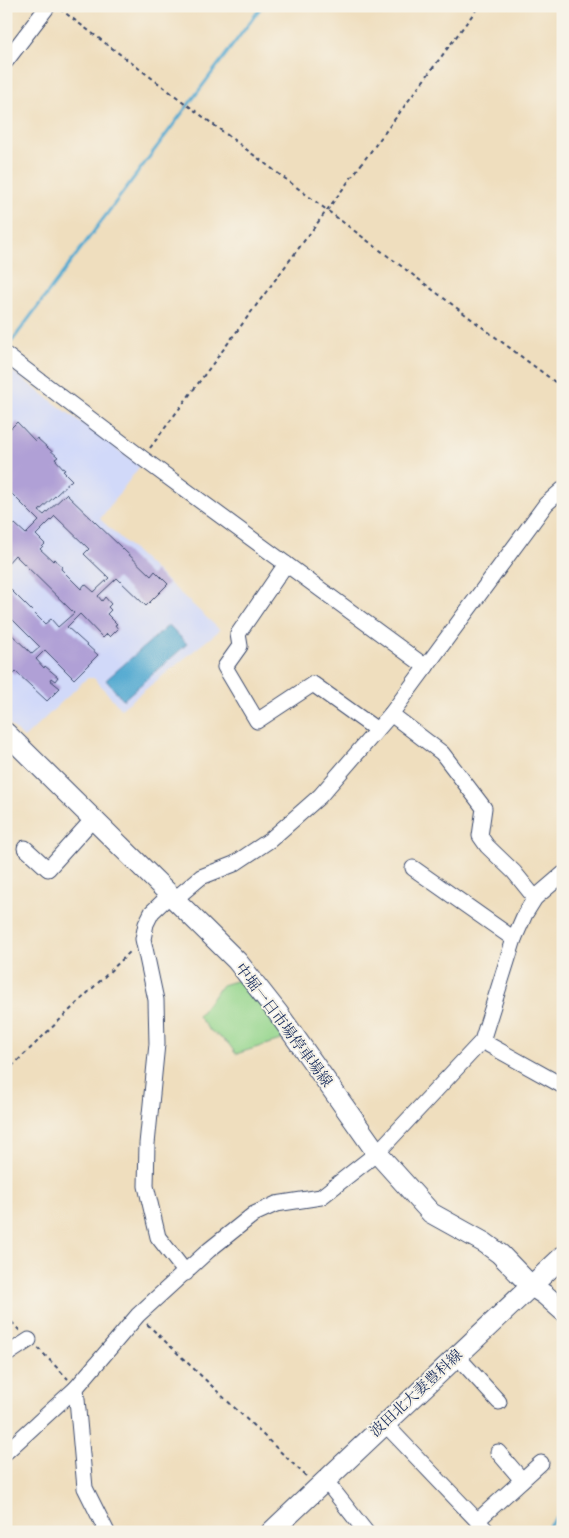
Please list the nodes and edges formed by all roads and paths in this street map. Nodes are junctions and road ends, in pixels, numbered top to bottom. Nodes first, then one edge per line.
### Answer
1 (48, 6) edge
2 (56, 6) edge
3 (479, 6) edge
4 (6, 61) edge
5 (326, 210) junction
6 (6, 355) edge
7 (563, 388) edge
8 (142, 458) junction
9 (563, 489) edge
10 (286, 564) junction
11 (426, 667) junction
12 (391, 714) junction
13 (377, 730) junction
14 (9, 741) edge
15 (94, 818) junction
16 (25, 848) dead end
17 (413, 868) dead end
18 (563, 874) edge
19 (173, 897) junction
20 (535, 898) junction
21 (143, 939) junction
22 (514, 939) junction
23 (482, 1041) junction
24 (6, 1072) edge
25 (563, 1086) edge
26 (377, 1153) junction
27 (563, 1256) edge
28 (186, 1273) junction
29 (530, 1285) junction
30 (563, 1311) edge
31 (138, 1315) junction
32 (6, 1316) edge
33 (30, 1340) junction
34 (6, 1355) edge
35 (456, 1355) junction
36 (76, 1388) junction
37 (499, 1402) dead end
38 (384, 1423) junction
39 (6, 1452) edge
40 (498, 1452) dead end
41 (542, 1463) dead end
42 (522, 1480) junction
43 (321, 1483) junction
44 (478, 1520) junction
45 (107, 1532) edge
46 (271, 1532) edge
47 (366, 1532) edge
48 (488, 1532) edge

1 - 4 street
2 - 5 path
3 - 5 path
5 - 7 path
5 - 8 path
6 - 8 street
8 - 10 street
9 - 11 street
10 - 11 street
10 - 13 street
11 - 12 street
12 - 13 street
12 - 20 street
13 - 19 street
14 - 15 main road, 中堀一日市場停車場線
15 - 16 street
15 - 19 main road, 中堀一日市場停車場線
17 - 22 street
18 - 20 street
19 - 21 street
19 - 26 main road, 中堀一日市場停車場線
20 - 22 street
21 - 24 path
21 - 28 street
22 - 23 street
23 - 25 street
23 - 26 street
26 - 28 street
26 - 29 main road, 中堀一日市場停車場線
27 - 29 main road, 波田北大妻豊科線
28 - 31 street
29 - 30 main road, 中堀一日市場停車場線
29 - 35 main road, 波田北大妻豊科線
31 - 36 street
31 - 43 path
32 - 33 path
33 - 34 street
33 - 36 path
35 - 37 street
35 - 38 main road, 波田北大妻豊科線
36 - 39 street
36 - 45 street
38 - 43 main road, 波田北大妻豊科線
38 - 44 street
40 - 42 street
41 - 42 street
42 - 44 street
43 - 46 main road, 波田北大妻豊科線
43 - 47 street
44 - 48 street

